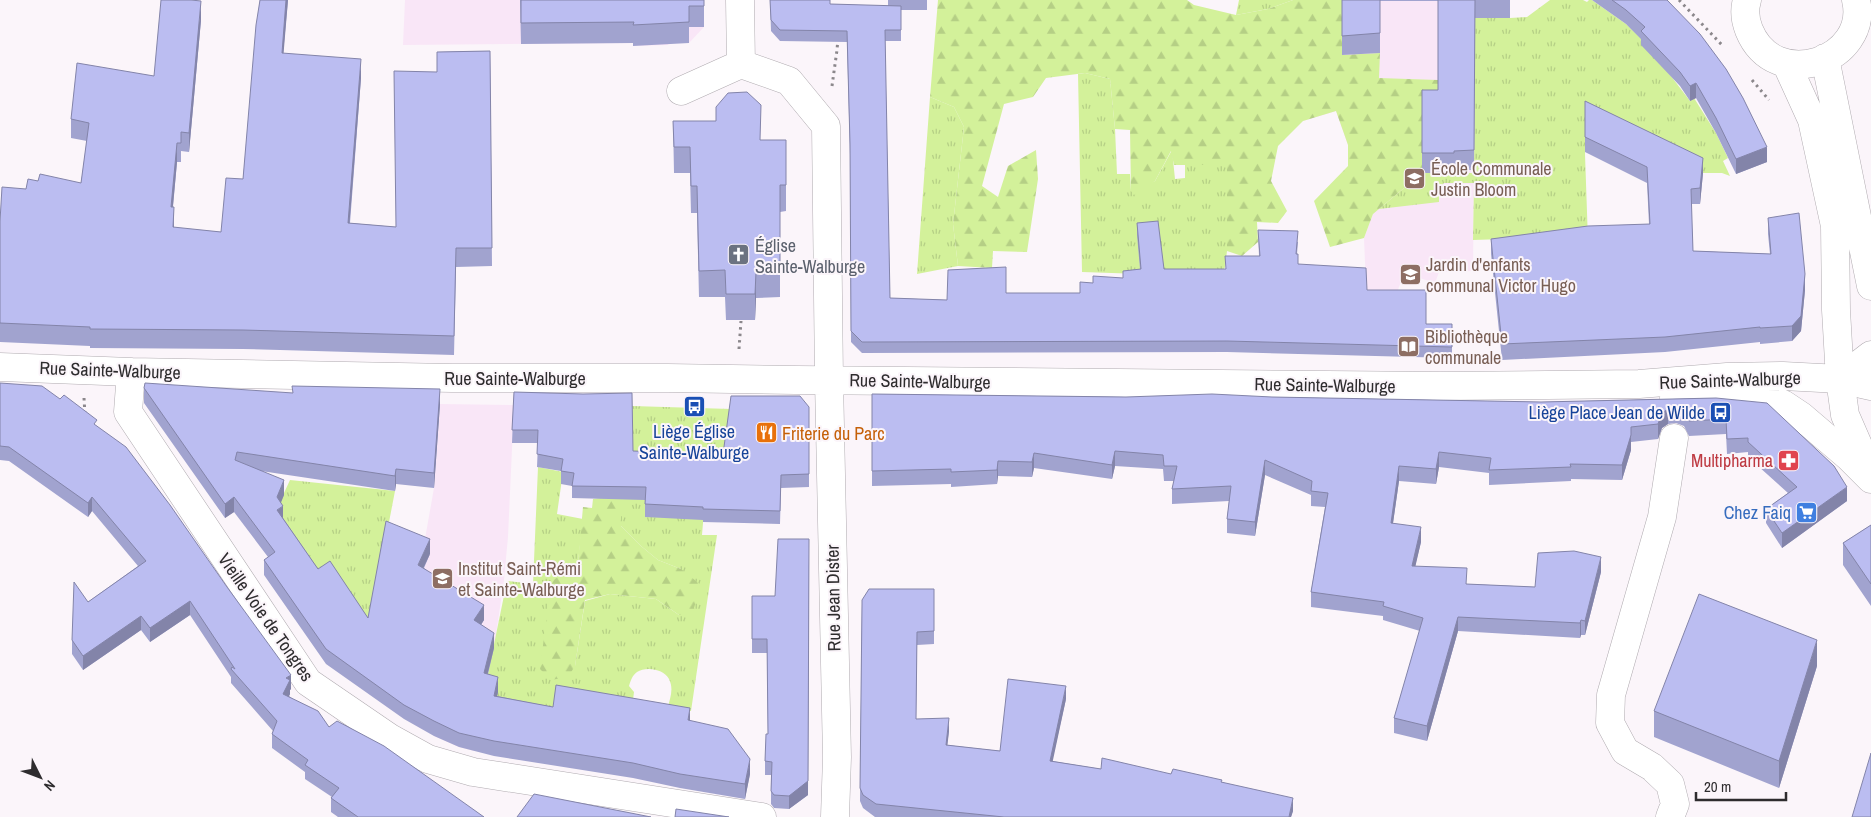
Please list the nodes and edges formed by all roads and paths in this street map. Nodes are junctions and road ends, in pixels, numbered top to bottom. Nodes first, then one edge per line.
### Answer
1 (740, 0) edge
2 (1856, 0) edge
3 (1742, 2) edge
4 (838, 34) edge
5 (838, 50) dead end
6 (1825, 58) junction
7 (741, 64) junction
8 (1787, 65) junction
9 (680, 91) dead end
10 (1871, 286) edge
11 (741, 321) edge
12 (738, 343) dead end
13 (1871, 355) edge
14 (0, 367) edge
15 (83, 370) junction
16 (131, 372) junction
17 (1840, 379) junction
18 (828, 380) junction
19 (1639, 384) junction
20 (1871, 386) edge
21 (128, 412) junction
22 (1871, 475) edge
23 (1871, 479) edge
24 (762, 817) edge
25 (835, 817) edge
26 (1670, 817) edge

1 - 7 street
2 - 6 street
3 - 8 street
4 - 5 path
6 - 8 street
6 - 10 street
7 - 9 street
7 - 18 street, Rue Jean Dister
8 - 17 street
11 - 12 path
13 - 17 street
14 - 15 street, Rue Sainte-Walburge
15 - 16 street, Rue Sainte-Walburge
15 - 21 path
16 - 18 street, Rue Sainte-Walburge
16 - 21 street
17 - 19 street, Rue Sainte-Walburge
17 - 20 street, Rue Sainte-Walburge
17 - 22 street
18 - 19 street, Rue Sainte-Walburge
18 - 25 street, Rue Jean Dister
19 - 23 street
19 - 26 street
21 - 24 street, Vieille Voie de Tongres

